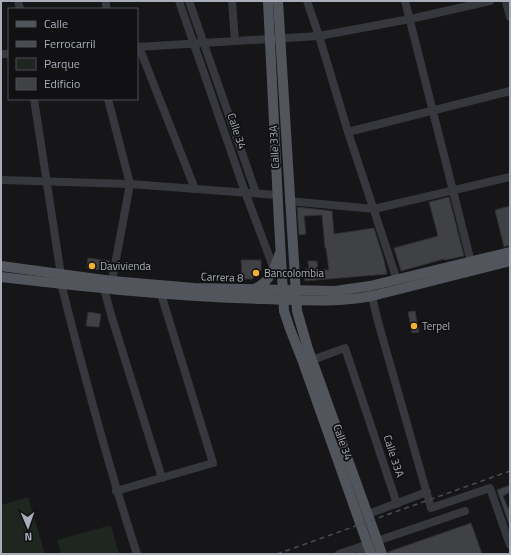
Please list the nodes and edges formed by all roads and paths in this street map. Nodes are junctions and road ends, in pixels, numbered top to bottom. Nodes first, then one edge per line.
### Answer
1 (180, 1) edge
2 (189, 1) edge
3 (232, 1) edge
4 (268, 1) edge
5 (278, 1) edge
6 (307, 1) edge
7 (405, 1) edge
8 (490, 1) edge
9 (506, 1) edge
10 (510, 17) edge
11 (410, 19) junction
12 (319, 36) junction
13 (275, 38) junction
14 (234, 41) junction
15 (204, 42) junction
16 (195, 43) junction
17 (138, 47) edge
18 (510, 91) edge
19 (34, 100) edge
20 (108, 100) edge
21 (223, 102) junction
22 (215, 104) junction
23 (433, 110) junction
24 (348, 132) junction
25 (510, 177) edge
26 (1, 180) edge
27 (47, 180) junction
28 (130, 184) junction
29 (195, 189) junction
30 (453, 190) junction
31 (245, 192) junction
32 (256, 193) junction
33 (277, 195) junction
34 (289, 201) junction
35 (374, 209) junction
36 (279, 223) junction
37 (281, 250) junction
38 (510, 252) edge
39 (510, 261) edge
40 (471, 262) junction
41 (1, 266) edge
42 (274, 269) junction
43 (1, 277) edge
44 (61, 279) junction
45 (397, 280) junction
46 (112, 281) junction
47 (104, 289) junction
48 (252, 290) junction
49 (161, 294) junction
50 (289, 295) junction
51 (372, 296) junction
52 (312, 360) junction
53 (329, 422) junction
54 (162, 478) junction
55 (116, 491) junction
56 (427, 492) junction
57 (397, 504) junction
58 (465, 512) dead end
59 (368, 514) junction
60 (510, 545) edge
61 (380, 547) edge
62 (367, 551) edge
63 (137, 554) edge
64 (339, 554) edge

1 - 16 street, Calle 34
2 - 15 street, Calle 34
3 - 14 street
4 - 13 main road, Calle 33A
5 - 13 main road, Calle 33A
6 - 12 street
7 - 11 street
8 - 11 street
9 - 10 street
11 - 12 street
11 - 23 street
12 - 13 street
12 - 24 street
13 - 14 street
13 - 33 main road, Calle 33A
13 - 34 main road, Calle 33A
14 - 15 street
15 - 16 street
15 - 21 street, Calle 34
16 - 17 street
16 - 22 street, Calle 34
17 - 29 street
18 - 23 street
19 - 27 street
20 - 28 street
21 - 22 street
21 - 32 street, Calle 34
22 - 31 street, Calle 34
23 - 24 street
23 - 30 street
24 - 35 street
25 - 30 street
26 - 27 street
27 - 28 street
27 - 44 street
28 - 29 street
28 - 46 street
29 - 31 street
30 - 35 street
30 - 40 street
31 - 32 street
31 - 42 street, Calle 34
32 - 33 street
33 - 36 main road, Calle 33A
34 - 35 street
34 - 50 main road, Calle 33A
35 - 45 street
36 - 37 main road, Calle 33A
36 - 50 main road
37 - 42 main road
37 - 50 main road, Calle 33A
38 - 40 main road, Carrera 8
39 - 51 main road, Carrera 8
40 - 45 main road, Carrera 8
41 - 44 main road, Carrera 8
42 - 48 main road
43 - 44 main road, Carrera 8
44 - 46 main road, Carrera 8
44 - 47 main road, Carrera 8
44 - 55 street
45 - 50 main road, Carrera 8
46 - 48 main road, Carrera 8
47 - 49 main road, Carrera 8
47 - 54 street
48 - 50 main road, Carrera 8
49 - 50 main road, Carrera 8
49 - 54 street
50 - 51 main road, Carrera 8
50 - 52 main road, Calle 34
50 - 53 main road, Calle 34
51 - 56 street
52 - 53 main road, Calle 34
52 - 57 street, Calle 33A
53 - 59 main road, Calle 34
53 - 62 main road, Calle 34
54 - 55 street
55 - 63 street
56 - 57 street
56 - 60 street
57 - 59 street
58 - 61 street
59 - 61 main road, Calle 34
61 - 62 street
62 - 64 street

